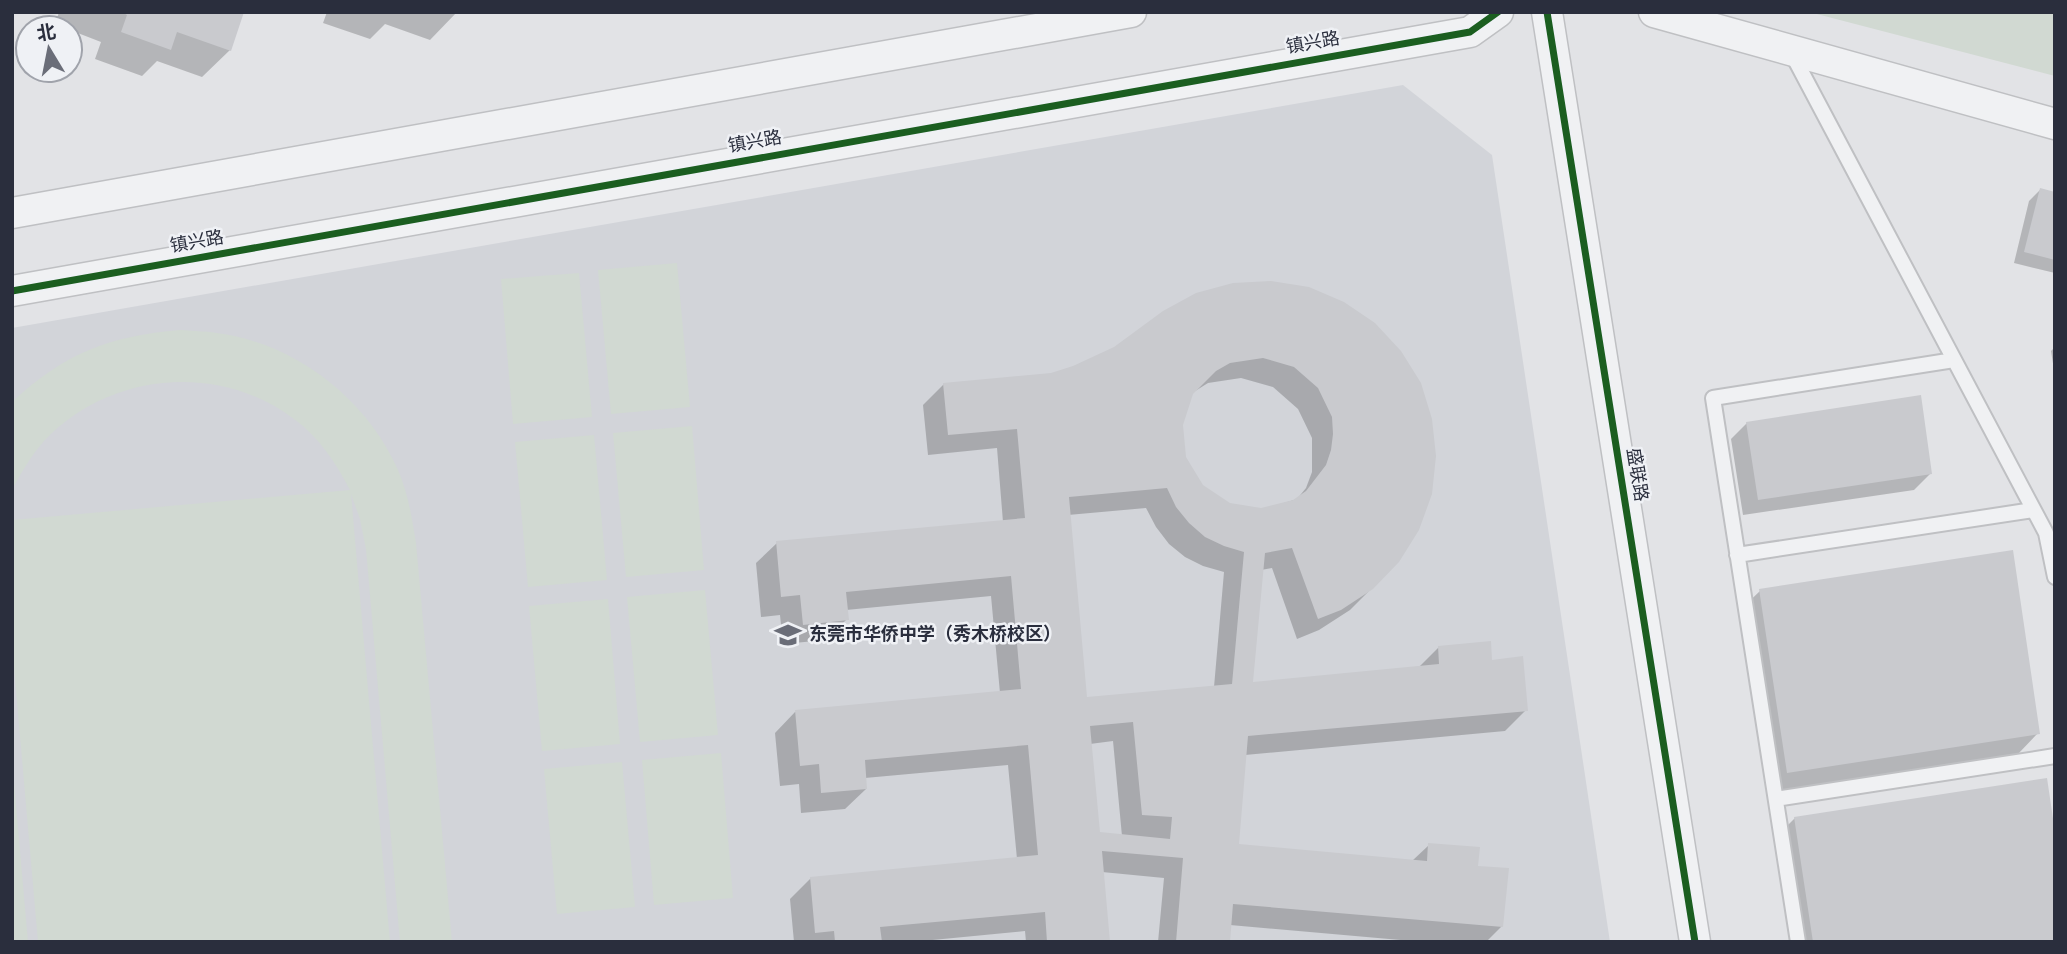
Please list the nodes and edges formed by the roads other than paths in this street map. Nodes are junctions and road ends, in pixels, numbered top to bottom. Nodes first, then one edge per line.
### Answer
1 (1131, 12) edge
2 (1498, 12) edge
3 (1547, 12) edge
4 (1654, 12) edge
5 (1790, 50) junction
6 (2055, 124) edge
7 (12, 213) edge
8 (12, 291) edge
9 (1954, 360) junction
10 (2033, 510) junction
11 (1737, 555) junction
12 (2055, 577) edge
13 (2055, 756) edge
14 (1776, 799) junction
15 (1695, 942) edge
16 (1798, 942) edge

1 - 7 street
2 - 8 street, 镇兴路
3 - 15 street, 盛联路
4 - 5 street
5 - 6 street
5 - 9 lane
9 - 10 lane
9 - 11 lane
10 - 11 lane
10 - 12 lane
11 - 14 lane
13 - 14 lane
14 - 16 lane

